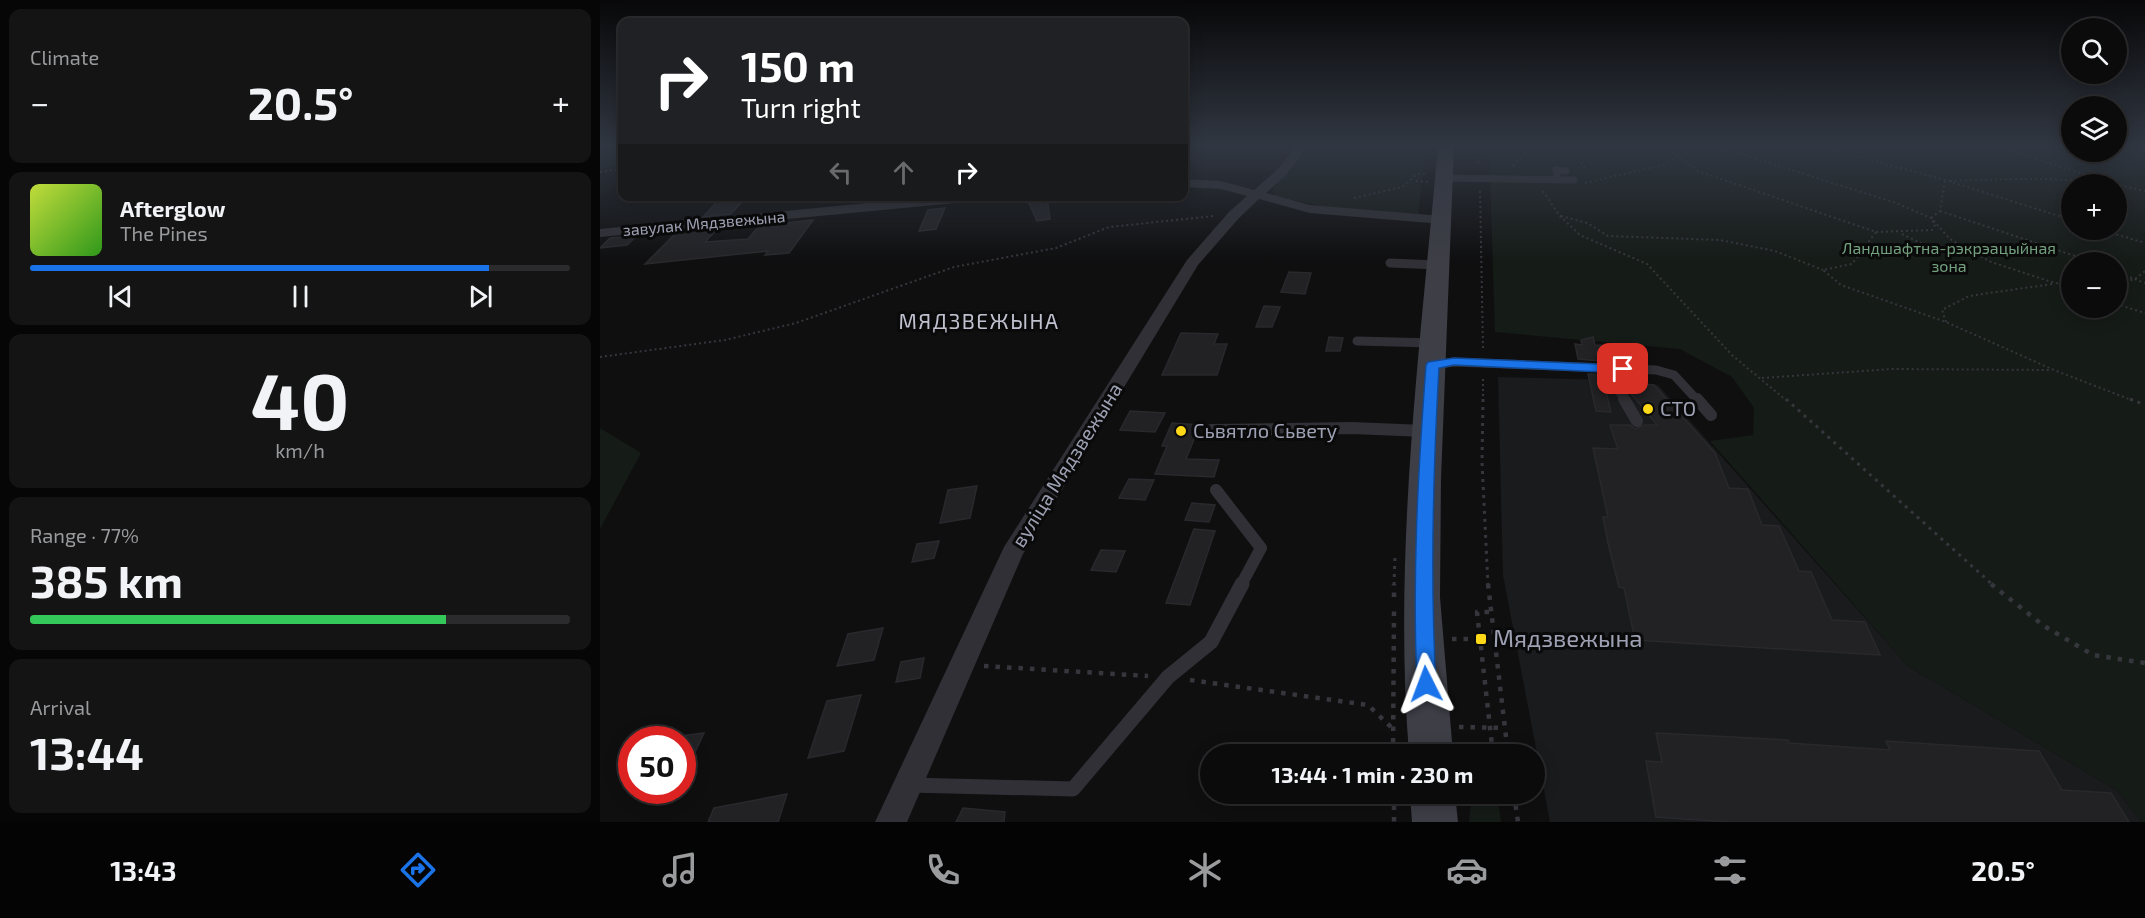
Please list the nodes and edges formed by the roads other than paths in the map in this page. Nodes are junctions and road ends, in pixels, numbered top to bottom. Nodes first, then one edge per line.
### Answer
1 (1209, 184) edge
2 (1267, 184) edge
3 (1437, 184) edge
4 (1256, 194) junction
5 (919, 201) edge
6 (1442, 219) junction
7 (600, 233) edge
8 (1389, 263) dead end
9 (1440, 265) junction
10 (1357, 341) dead end
11 (1434, 354) junction
12 (1606, 368) junction
13 (1711, 415) dead end
14 (1637, 421) dead end
15 (1211, 430) dead end
16 (1428, 431) junction
17 (1216, 490) dead end
18 (1430, 744) edge
19 (906, 785) junction
20 (1434, 804) edge
21 (891, 822) edge
22 (1435, 822) edge

1 - 4 street
2 - 4 street, вуліца Мядзвежына
3 - 6 main road
4 - 6 street
4 - 19 street, вуліца Мядзвежына
5 - 7 street, завулак Мядзвежына
6 - 9 main road
8 - 9 lane
9 - 11 main road
10 - 11 lane
11 - 12 lane
11 - 16 main road
12 - 13 lane
12 - 14 lane
15 - 16 lane
16 - 18 main road
17 - 19 lane
19 - 21 street, вуліца Мядзвежына
20 - 22 main road

